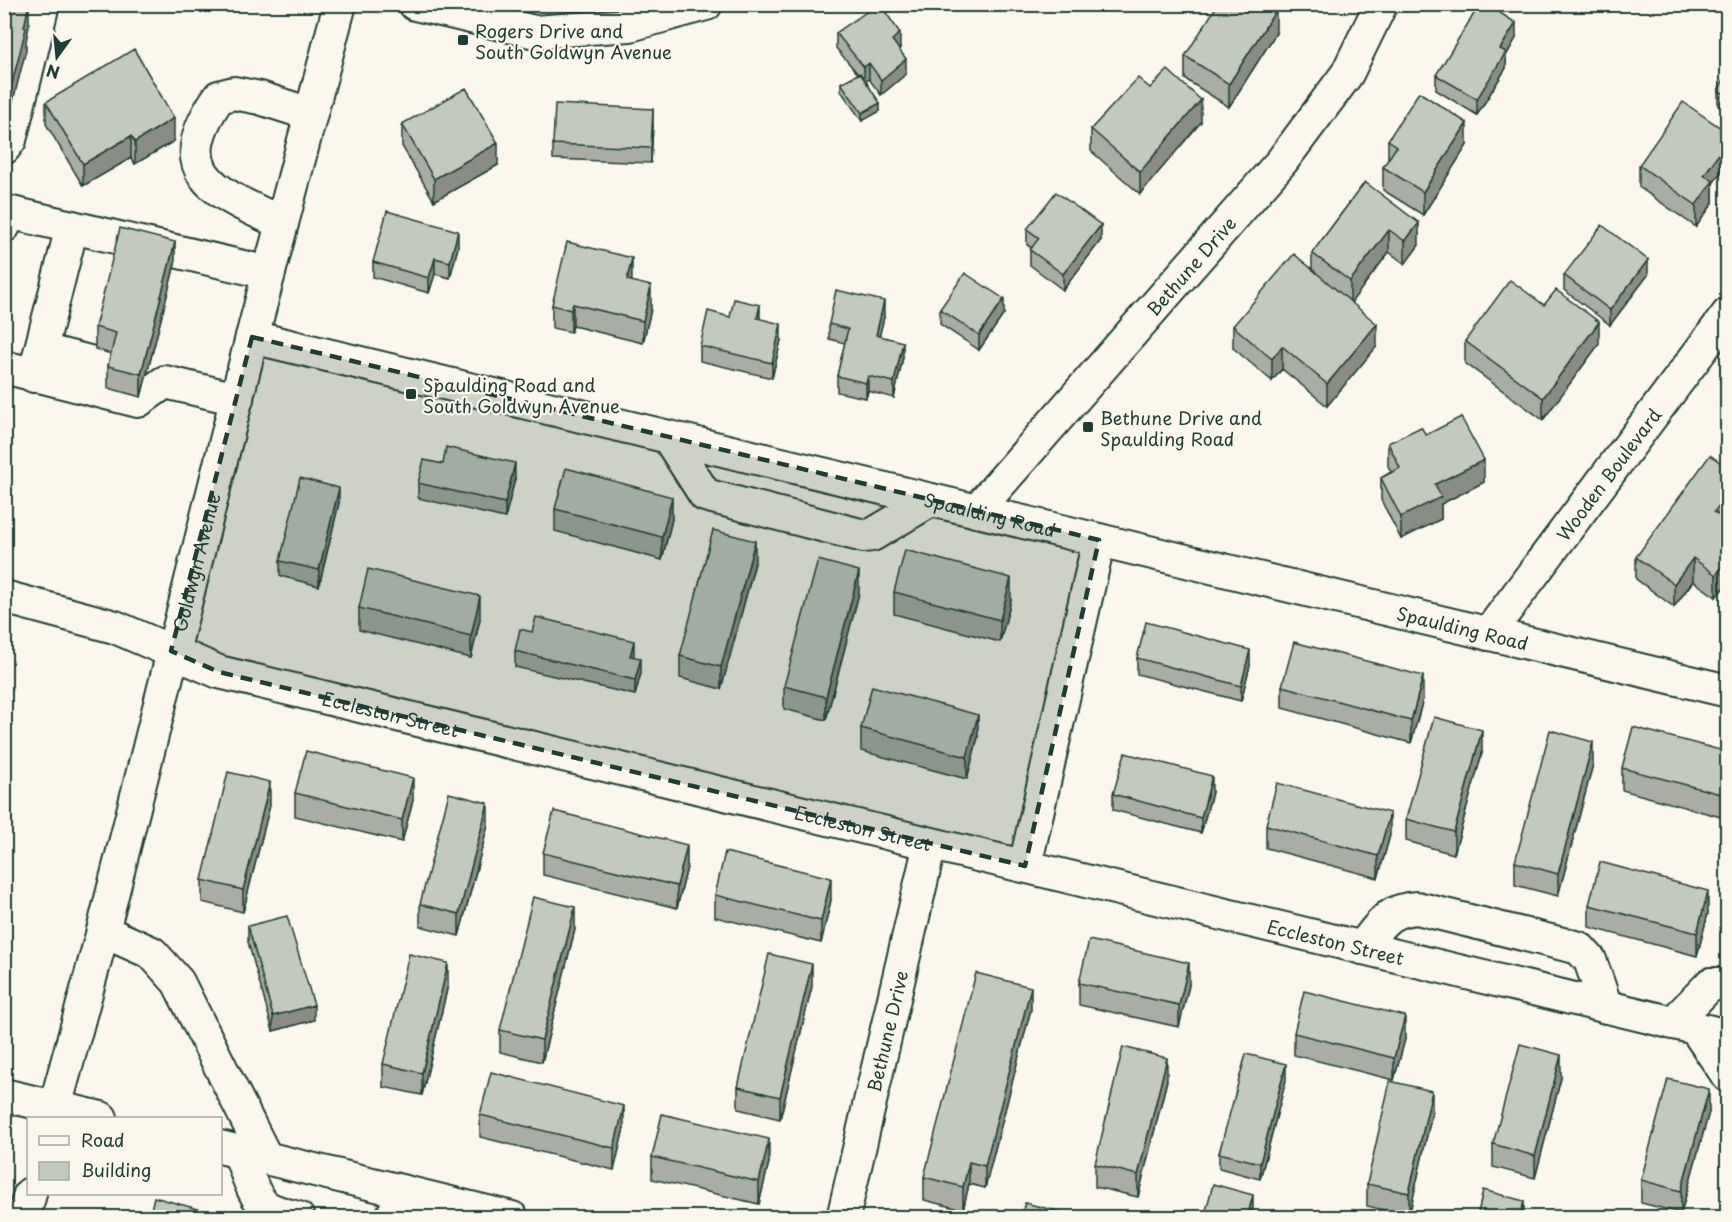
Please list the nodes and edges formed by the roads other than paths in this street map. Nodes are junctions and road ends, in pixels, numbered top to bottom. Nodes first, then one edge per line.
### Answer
1 (43, 4) edge
2 (340, 4) edge
3 (415, 4) edge
4 (706, 4) edge
5 (1381, 4) edge
6 (310, 114) junction
7 (4, 148) edge
8 (282, 223) junction
9 (4, 226) edge
10 (72, 227) junction
11 (269, 273) junction
12 (1728, 314) edge
13 (252, 337) junction
14 (38, 363) junction
15 (4, 367) edge
16 (113, 368) edge
17 (237, 399) junction
18 (668, 437) junction
19 (931, 500) junction
20 (976, 511) junction
21 (1099, 540) junction
22 (4, 597) edge
23 (1488, 634) junction
24 (171, 651) junction
25 (1728, 692) edge
26 (930, 844) junction
27 (1025, 866) junction
28 (102, 931) junction
29 (1362, 948) junction
30 (1728, 984) edge
31 (1606, 1007) junction
32 (1685, 1026) junction
33 (1728, 1036) edge
34 (1728, 1076) edge
35 (4, 1095) edge
36 (54, 1113) edge
37 (85, 1117) edge
38 (242, 1152) edge
39 (30, 1195) edge
40 (398, 1205) edge
41 (23, 1218) edge
42 (298, 1218) edge
43 (512, 1218) edge
44 (843, 1218) edge

1 - 7 street
2 - 6 street, Goldwyn Avenue
3 - 4 street
5 - 20 street, Bethune Drive
6 - 8 street, Goldwyn Avenue
6 - 8 street
8 - 11 street, Goldwyn Avenue
9 - 10 street
10 - 11 street
10 - 14 street
11 - 13 street, Goldwyn Avenue
12 - 23 street, Wooden Boulevard
13 - 17 street, Goldwyn Avenue
13 - 18 street, Spaulding Road
14 - 15 street
14 - 16 street
14 - 17 street
17 - 24 street, Goldwyn Avenue
18 - 19 street, Spaulding Road
18 - 19 street
19 - 20 street, Spaulding Road
20 - 21 street, Spaulding Road
21 - 23 street, Spaulding Road
21 - 27 street
22 - 24 street, Eccleston Street
23 - 25 street, Spaulding Road
24 - 26 street, Eccleston Street
24 - 28 street, Goldwyn Avenue
26 - 27 street, Eccleston Street
26 - 44 street, Bethune Drive
27 - 29 street, Eccleston Street
28 - 36 street, Goldwyn Avenue
28 - 38 street
29 - 31 street, Eccleston Street
29 - 31 street
30 - 32 street
31 - 32 street, Eccleston Street
32 - 33 street, Eccleston Street
32 - 34 street
35 - 36 street
36 - 37 street
38 - 40 street
38 - 42 street
39 - 41 street
40 - 43 street

